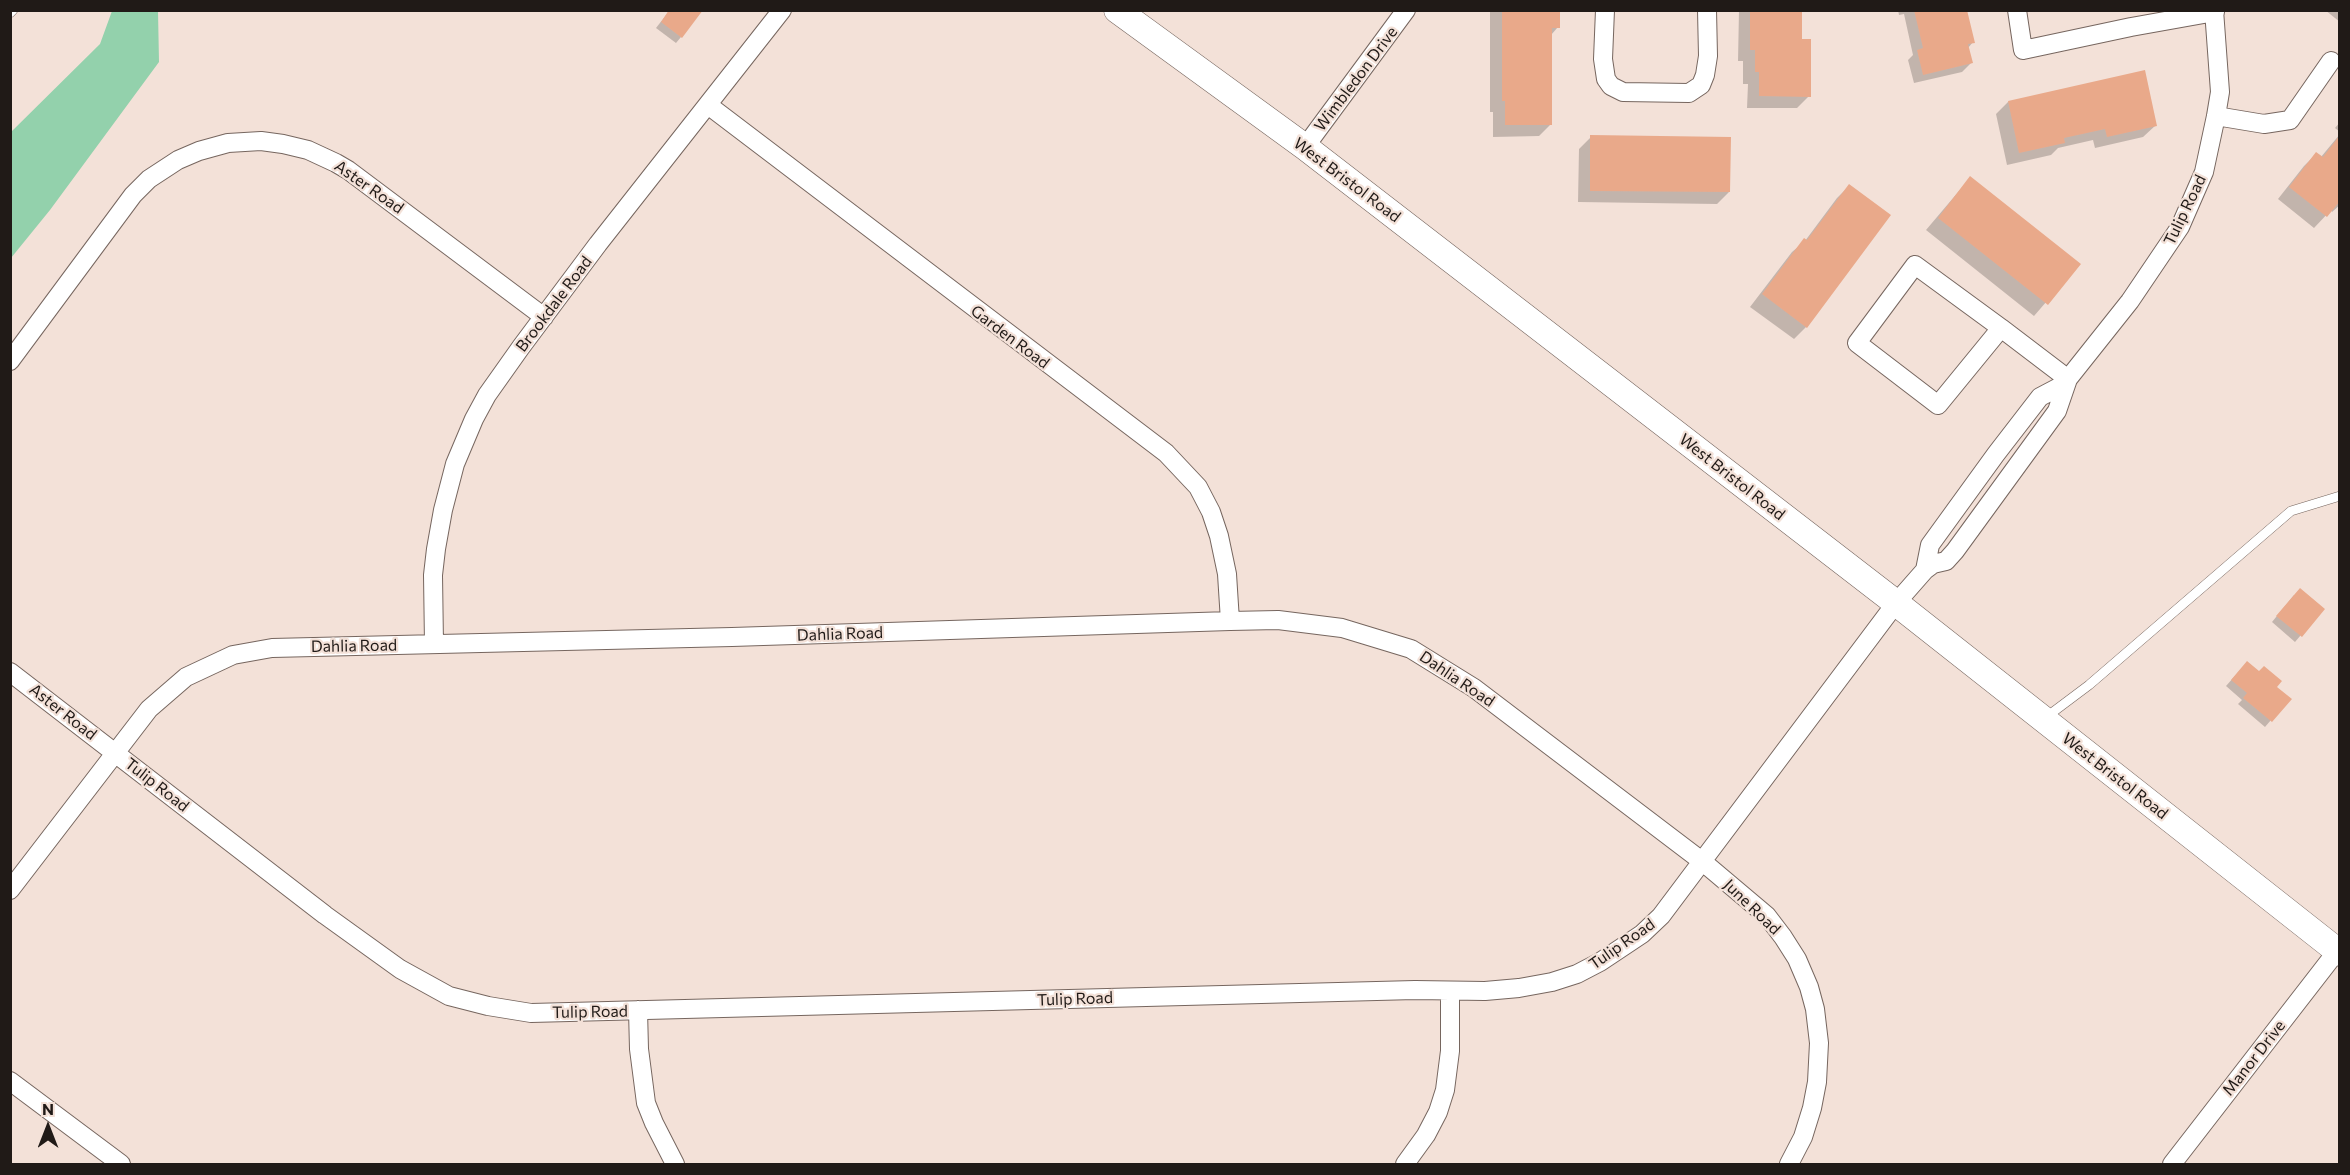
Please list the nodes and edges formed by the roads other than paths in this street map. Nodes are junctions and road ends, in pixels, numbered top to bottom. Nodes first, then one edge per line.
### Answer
1 (782, 10) edge
2 (1117, 10) edge
3 (1406, 10) edge
4 (1605, 10) edge
5 (1707, 10) edge
6 (2018, 10) edge
7 (2215, 11) edge
8 (2130, 19) edge
9 (2331, 61) dead end
10 (708, 105) junction
11 (2216, 116) junction
12 (1305, 147) junction
13 (544, 317) junction
14 (2001, 328) junction
15 (10, 361) edge
16 (2068, 379) junction
17 (2340, 496) edge
18 (1896, 603) junction
19 (1230, 621) junction
20 (434, 644) junction
21 (10, 672) edge
22 (2043, 719) junction
23 (115, 753) junction
24 (1703, 862) junction
25 (10, 890) edge
26 (2338, 952) edge
27 (1450, 991) junction
28 (638, 1010) junction
29 (10, 1081) edge
30 (121, 1164) edge
31 (675, 1164) edge
32 (1406, 1164) edge
33 (1789, 1164) edge
34 (2172, 1164) edge

1 - 10 street, Brookdale Road
2 - 12 main road, West Bristol Road
3 - 12 street, Wimbledon Drive
4 - 5 street
6 - 8 street
7 - 8 street
7 - 11 street, Tulip Road
9 - 11 street
10 - 13 street, Brookdale Road
10 - 19 street, Garden Road
11 - 16 street, Tulip Road
12 - 18 main road, West Bristol Road
13 - 15 street, Aster Road
13 - 20 street, Brookdale Road
14 - 14 street
14 - 16 street
16 - 18 street, Tulip Road
17 - 22 lane
18 - 22 main road, West Bristol Road
18 - 24 street, Tulip Road
19 - 20 street, Dahlia Road
19 - 24 street, Dahlia Road
20 - 23 street, Dahlia Road
21 - 23 street, Aster Road
22 - 26 main road, West Bristol Road
23 - 25 street, Dahlia Road
23 - 28 street, Tulip Road
24 - 27 street, Tulip Road
24 - 33 street, June Road
26 - 34 street, Manor Drive
27 - 28 street, Tulip Road
27 - 32 street
28 - 31 street
29 - 30 street

